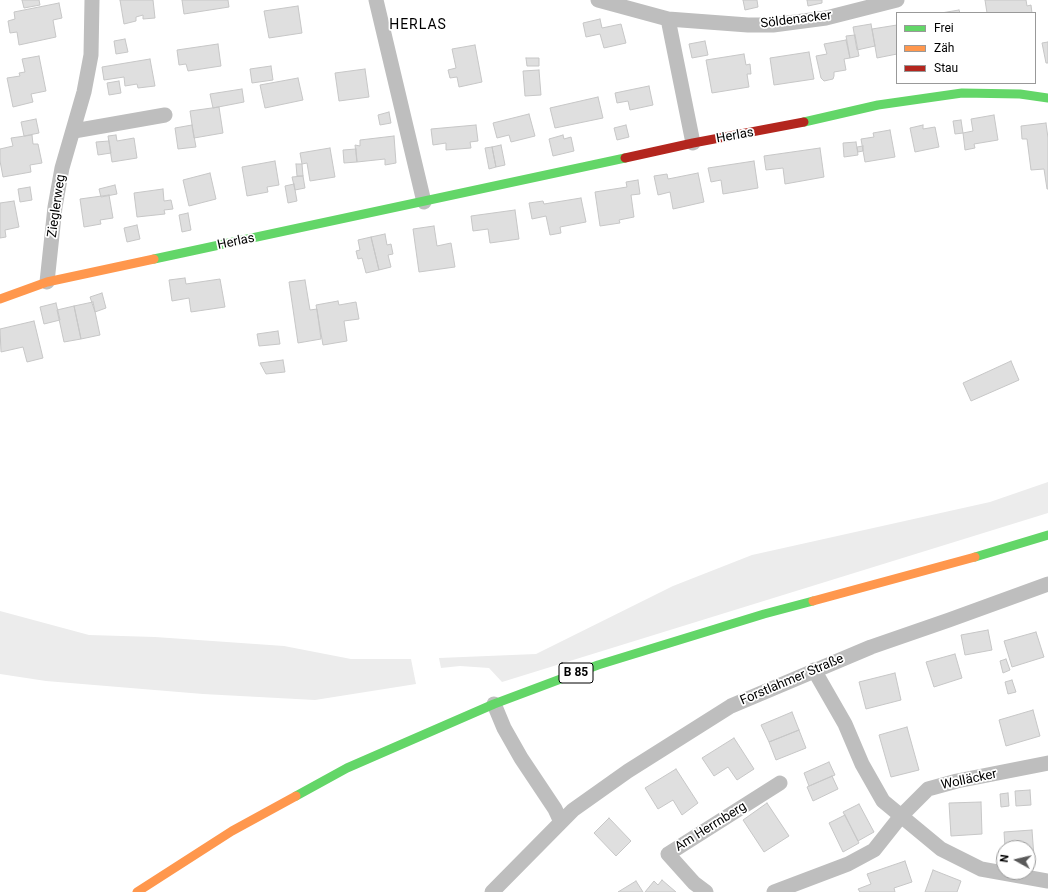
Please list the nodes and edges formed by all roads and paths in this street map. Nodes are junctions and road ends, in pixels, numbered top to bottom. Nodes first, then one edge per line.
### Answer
1 (92, 0) edge
2 (376, 0) edge
3 (598, 0) edge
4 (898, 0) edge
5 (668, 19) junction
6 (1048, 98) edge
7 (166, 115) dead end
8 (74, 131) junction
9 (693, 144) junction
10 (424, 202) junction
11 (47, 282) junction
12 (0, 299) edge
13 (1048, 535) edge
14 (1048, 584) edge
15 (814, 670) junction
16 (494, 704) junction
17 (1048, 763) edge
18 (780, 783) dead end
19 (901, 816) junction
20 (561, 822) junction
21 (1048, 881) edge
22 (137, 892) edge
23 (492, 892) edge
24 (706, 892) edge
25 (774, 892) edge

1 - 8 street, Zieglerweg
2 - 10 street
3 - 5 street, Söldenacker
4 - 5 street, Söldenacker
5 - 9 street
6 - 9 street, Herlas
7 - 8 street
8 - 11 street, Zieglerweg
9 - 10 street, Herlas
10 - 11 street, Herlas
11 - 12 street, Herlas
13 - 16 street, B 85
14 - 15 street, Forstlahmer Straße
15 - 19 street
15 - 20 street, Forstlahmer Straße
16 - 20 street
16 - 22 street, B 85
17 - 19 street, Wolläcker
18 - 24 street, Am Herrnberg
19 - 21 street
19 - 25 street
20 - 23 street, Forstlahmer Straße

